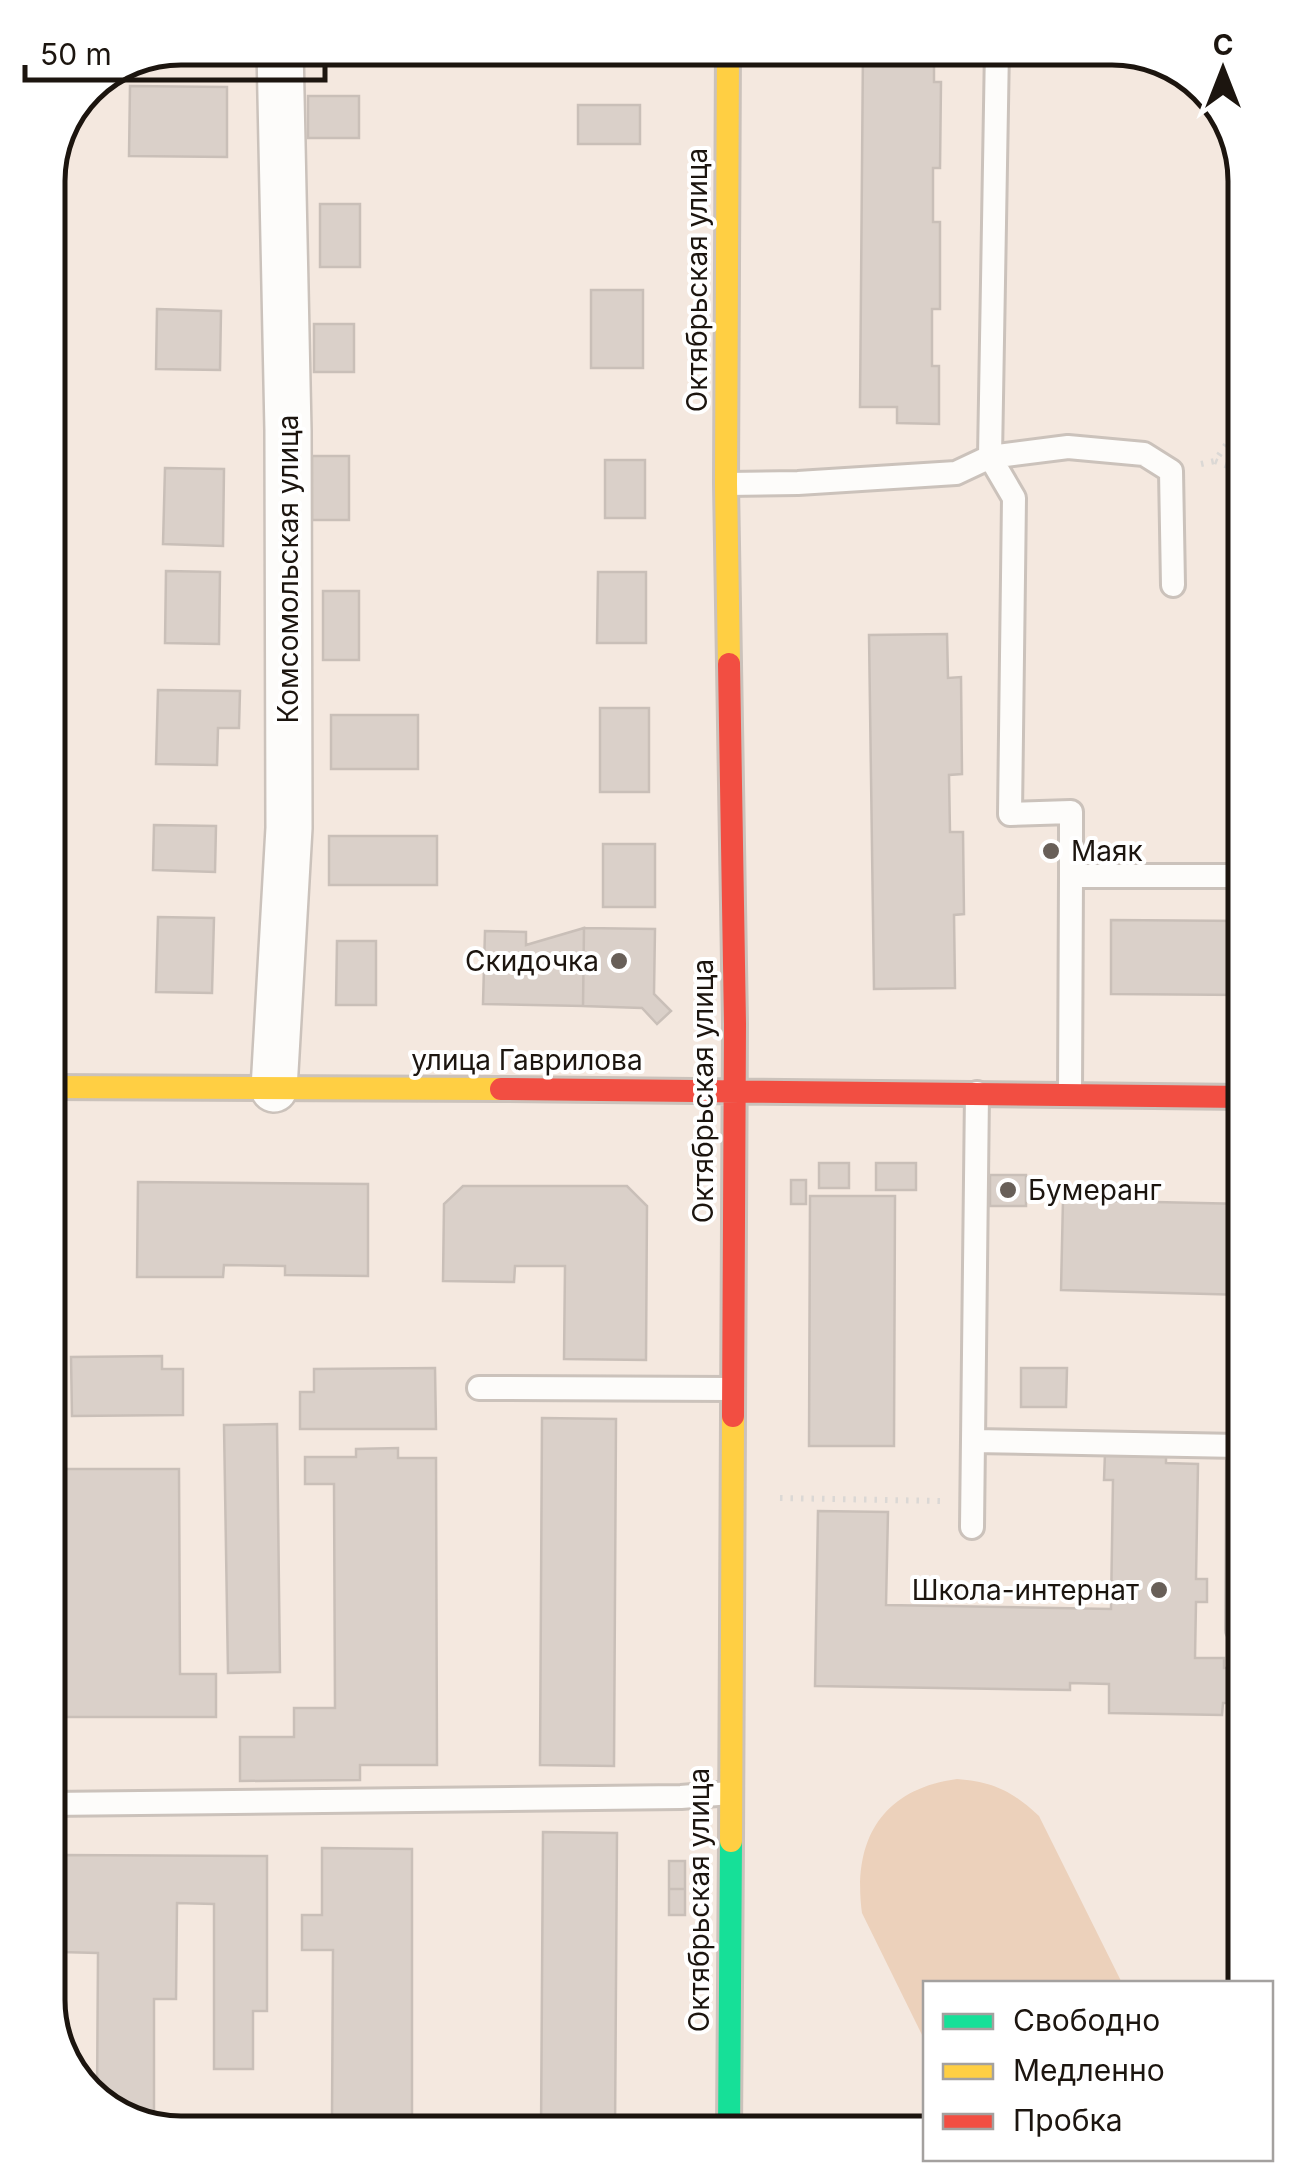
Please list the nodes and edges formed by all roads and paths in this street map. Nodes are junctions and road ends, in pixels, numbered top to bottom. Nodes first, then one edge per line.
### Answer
1 (280, 65) edge
2 (728, 65) edge
3 (997, 65) edge
4 (1228, 442) edge
5 (990, 457) junction
6 (1215, 461) junction
7 (1228, 466) edge
8 (1171, 471) junction
9 (726, 484) junction
10 (1173, 585) dead end
11 (1071, 876) junction
12 (1228, 876) edge
13 (65, 1087) edge
14 (274, 1089) junction
15 (734, 1090) junction
16 (978, 1092) junction
17 (1070, 1094) junction
18 (1228, 1097) edge
19 (479, 1388) dead end
20 (732, 1389) junction
21 (972, 1442) junction
22 (1228, 1446) edge
23 (778, 1498) dead end
24 (972, 1501) junction
25 (972, 1527) dead end
26 (730, 1793) junction
27 (65, 1804) edge
28 (729, 2116) edge

1 - 14 street, Комсомольская улица
2 - 9 street, Октябрьская улица
3 - 5 lane
4 - 6 path
5 - 8 lane
5 - 9 lane
5 - 11 lane
6 - 7 path
6 - 8 path
8 - 10 lane
9 - 15 street, Октябрьская улица
11 - 12 lane
11 - 17 lane
13 - 14 street, улица Гаврилова
14 - 15 street, улица Гаврилова
15 - 16 street, улица Гаврилова
15 - 20 street, Октябрьская улица
16 - 17 street, улица Гаврилова
16 - 21 lane
17 - 18 street, улица Гаврилова
19 - 20 lane
20 - 26 street, Октябрьская улица
21 - 22 lane
21 - 24 lane
23 - 24 path
24 - 25 lane
26 - 27 lane
26 - 28 street, Октябрьская улица

